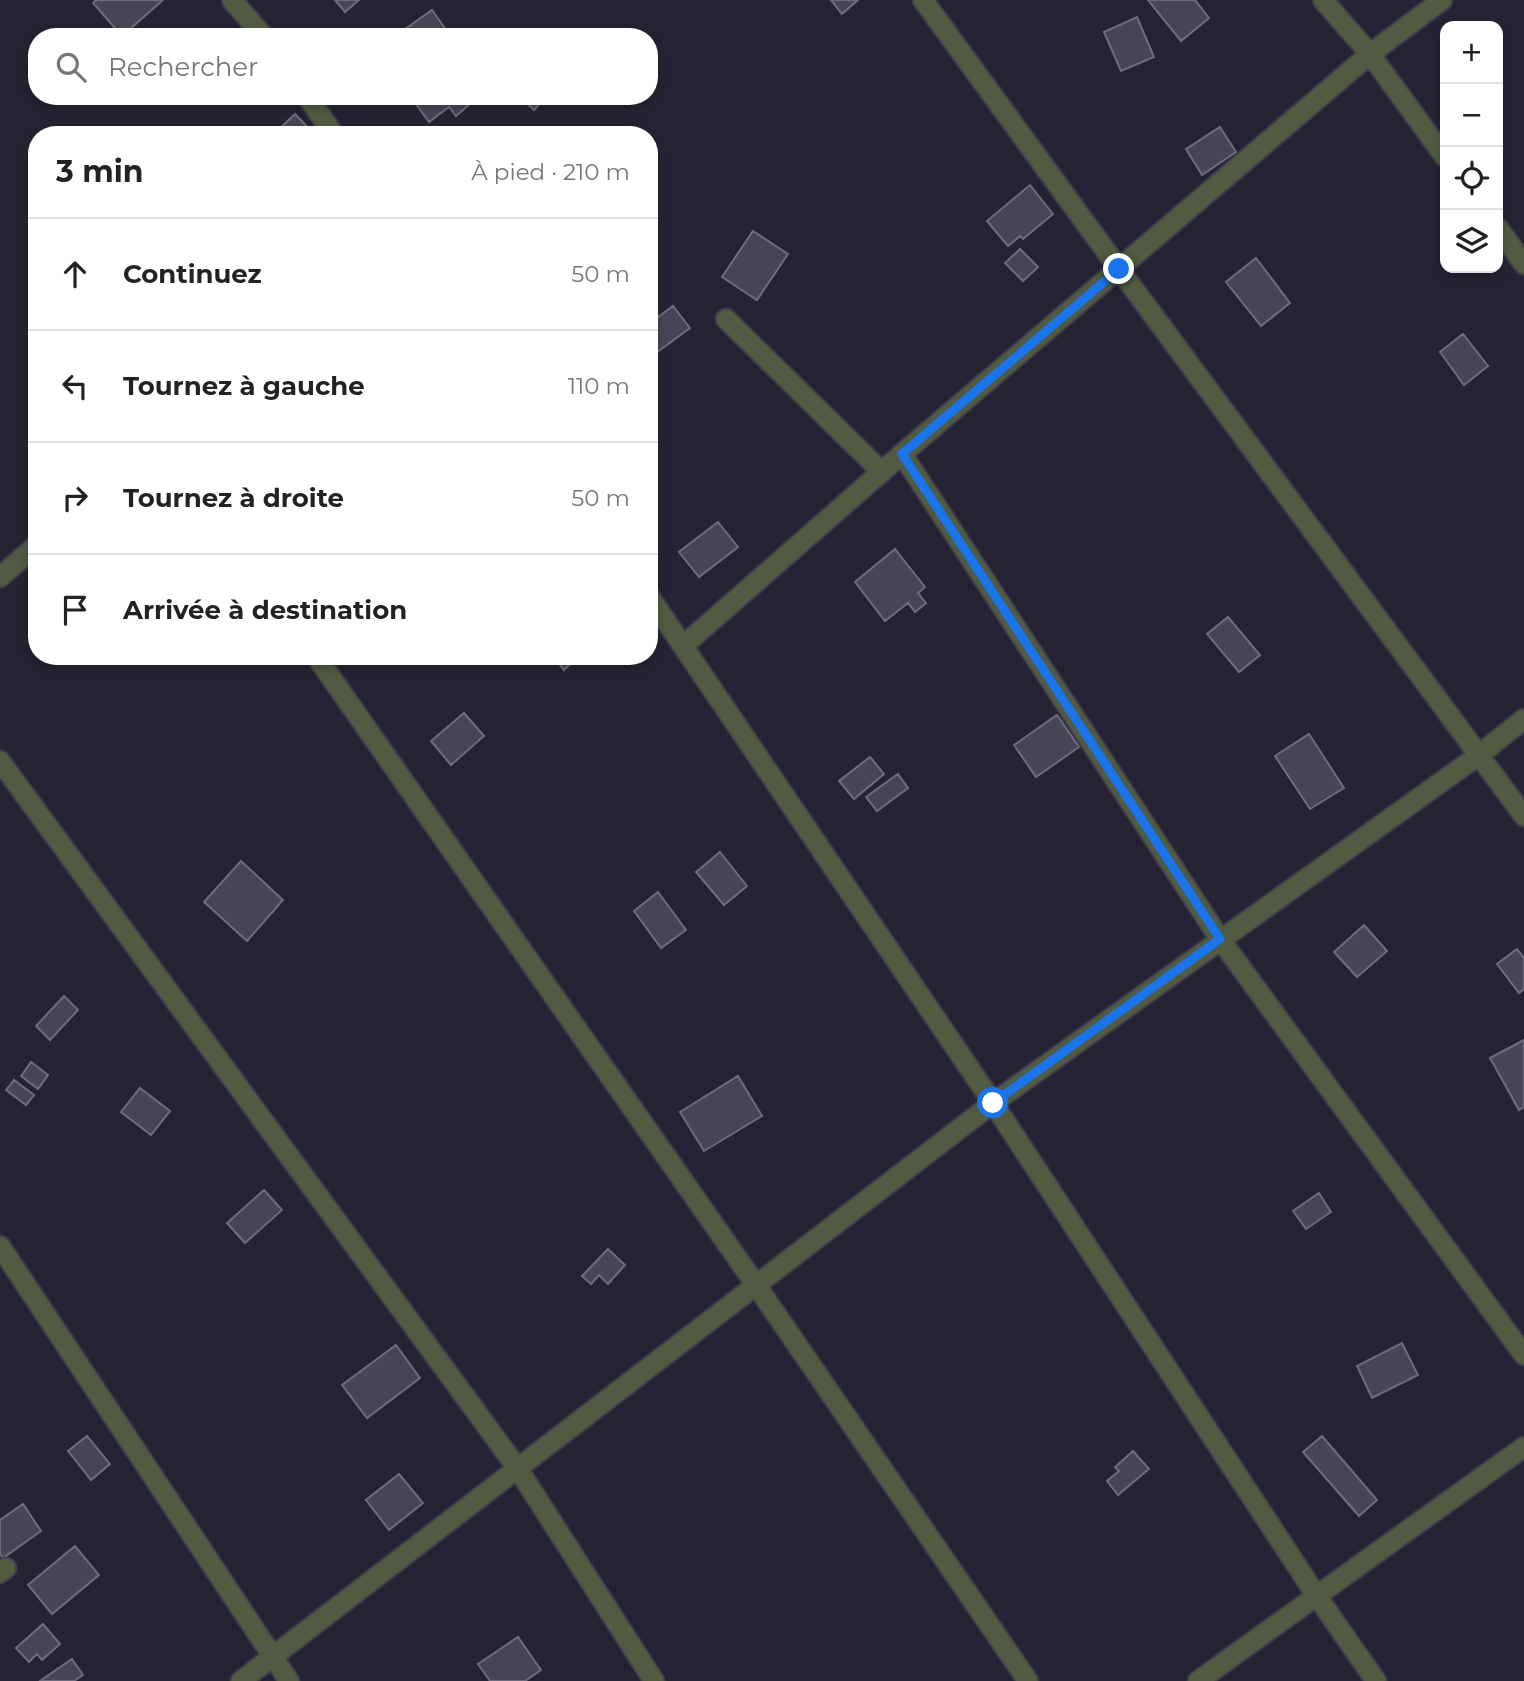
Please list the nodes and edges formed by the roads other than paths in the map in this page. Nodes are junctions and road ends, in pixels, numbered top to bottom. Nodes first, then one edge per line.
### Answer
1 (232, 0) edge
2 (923, 0) edge
3 (1323, 0) edge
4 (1442, 0) edge
5 (256, 28) edge
6 (1370, 54) junction
7 (313, 105) edge
8 (328, 126) edge
9 (1440, 150) edge
10 (1503, 235) edge
11 (1524, 264) edge
12 (1119, 269) junction
13 (726, 319) dead end
14 (902, 454) junction
15 (882, 472) junction
16 (28, 553) edge
17 (0, 577) edge
18 (658, 609) edge
19 (683, 646) junction
20 (322, 665) edge
21 (1524, 719) edge
22 (1479, 755) junction
23 (0, 761) edge
24 (1524, 816) edge
25 (1220, 939) junction
26 (993, 1103) junction
27 (0, 1247) edge
28 (756, 1286) junction
29 (1524, 1355) edge
30 (1524, 1447) edge
31 (518, 1469) junction
32 (1316, 1595) junction
33 (273, 1656) junction
34 (241, 1681) edge
35 (289, 1681) edge
36 (654, 1681) edge
37 (1028, 1681) edge
38 (1198, 1681) edge
39 (1376, 1681) edge

1 - 5 street
2 - 12 street
3 - 6 street
4 - 6 street
6 - 9 street
6 - 12 street
7 - 8 street
10 - 11 street
12 - 14 street
12 - 22 street
13 - 15 street
14 - 15 street
14 - 25 street
15 - 19 street
16 - 17 street
18 - 19 street
19 - 26 street
20 - 28 street
21 - 22 street
22 - 24 street
22 - 25 street
23 - 31 street
25 - 26 street
25 - 29 street
26 - 28 street
26 - 32 street
27 - 33 street
28 - 31 street
28 - 37 street
30 - 32 street
31 - 33 street
31 - 36 street
32 - 38 street
32 - 39 street
33 - 34 street
33 - 35 street

